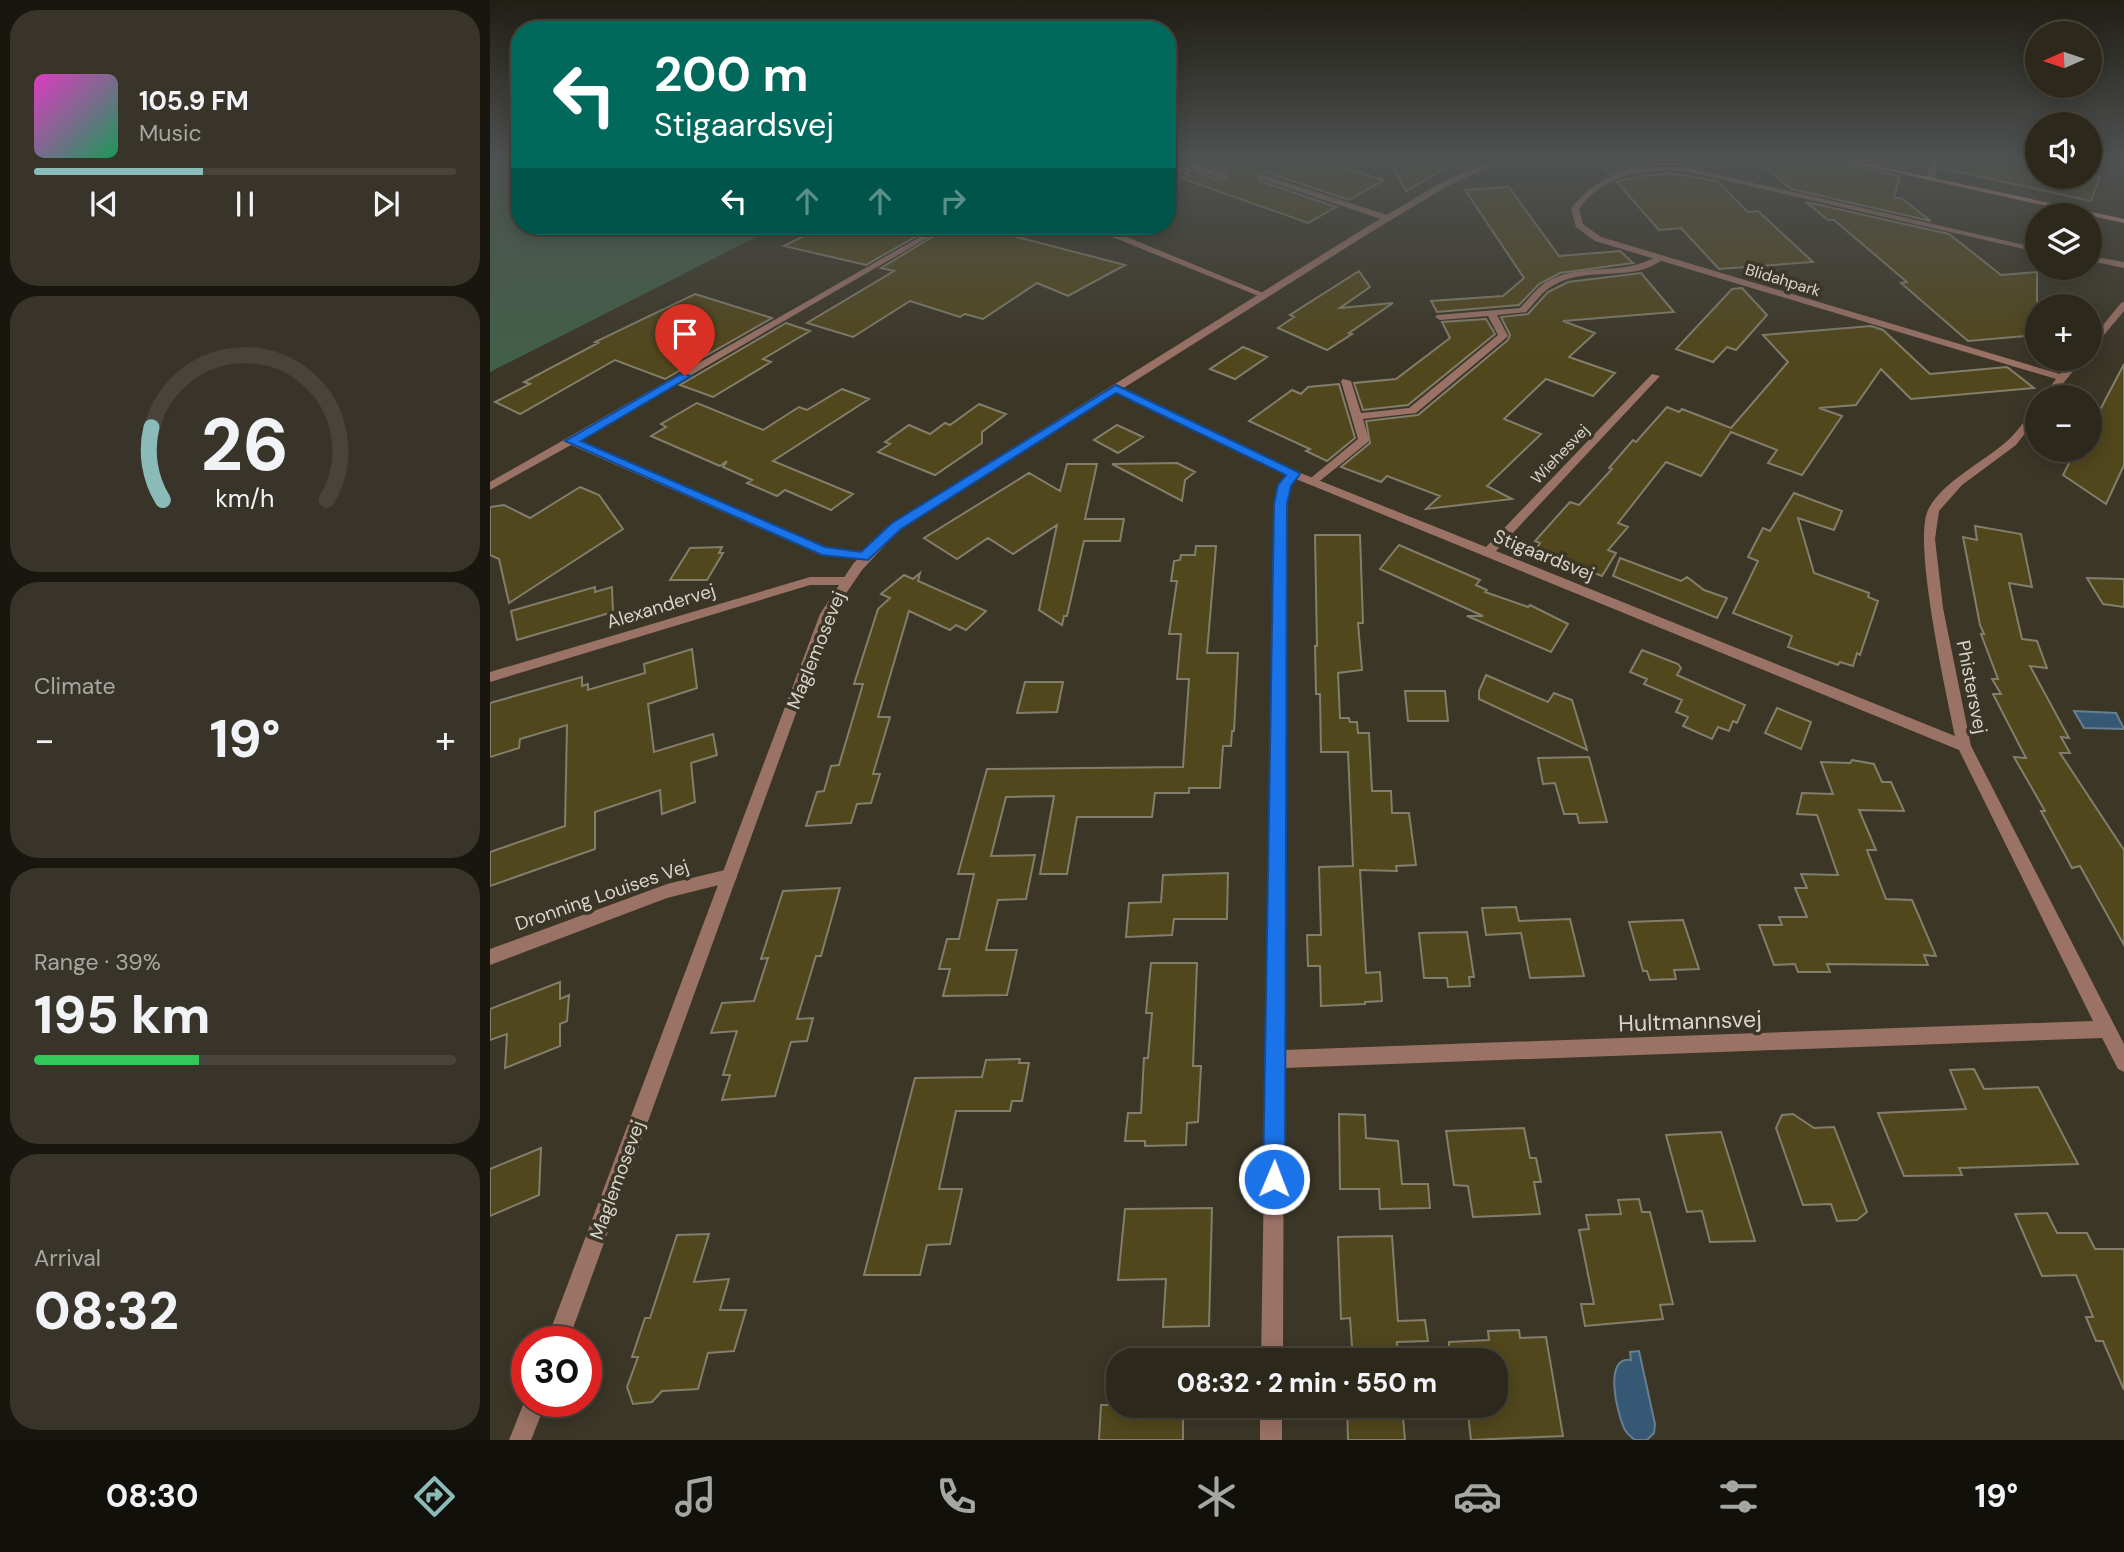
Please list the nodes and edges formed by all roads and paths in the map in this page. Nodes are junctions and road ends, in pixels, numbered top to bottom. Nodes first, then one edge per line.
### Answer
1 (1379, 223) edge
2 (1578, 223) edge
3 (1920, 223) edge
4 (928, 235) edge
5 (1112, 235) edge
6 (2025, 247) edge
7 (1661, 258) junction
8 (2102, 262) edge
9 (2124, 265) edge
10 (1264, 295) junction
11 (2124, 306) edge
12 (1491, 313) junction
13 (1440, 317) dead end
14 (2102, 332) edge
15 (2068, 371) edge
16 (1655, 376) dead end
17 (2062, 378) junction
18 (1346, 381) dead end
19 (2056, 385) edge
20 (1116, 388) junction
21 (1357, 417) junction
22 (2025, 426) edge
23 (571, 441) junction
24 (1294, 474) junction
25 (1312, 482) junction
26 (490, 487) edge
27 (1487, 553) junction
28 (864, 557) junction
29 (845, 581) junction
30 (490, 677) edge
31 (1964, 746) junction
32 (729, 876) junction
33 (490, 957) edge
34 (2107, 1029) junction
35 (1276, 1059) junction
36 (2124, 1063) edge
37 (563, 1326) edge
38 (1272, 1348) edge
39 (529, 1417) edge
40 (1271, 1418) edge
41 (520, 1440) edge
42 (1271, 1440) edge

1 - 10 street, Maglemosevej
2 - 7 street, Blidahpark
3 - 6 street, Blidahpark
4 - 23 street
5 - 10 street
7 - 12 street
7 - 17 street, Blidahpark
8 - 9 street
10 - 20 street, Maglemosevej
11 - 14 street
12 - 13 street
12 - 21 street
15 - 17 street
16 - 27 street, Wiehesvej
17 - 19 street
18 - 21 street
20 - 24 street, Stigaardsvej
20 - 28 street, Maglemosevej
21 - 25 street
22 - 31 street, Phistersvej
23 - 26 street
23 - 28 street
24 - 25 street, Stigaardsvej
24 - 35 street
25 - 27 street, Stigaardsvej
27 - 31 street, Stigaardsvej
28 - 29 street, Maglemosevej
29 - 30 street, Alexandervej
29 - 32 street, Maglemosevej
31 - 34 street, Phistersvej
32 - 33 street, Dronning Louises Vej
32 - 37 street, Maglemosevej
34 - 35 street, Hultmannsvej
34 - 36 street, Phistersvej
35 - 38 street
39 - 41 street
40 - 42 street

